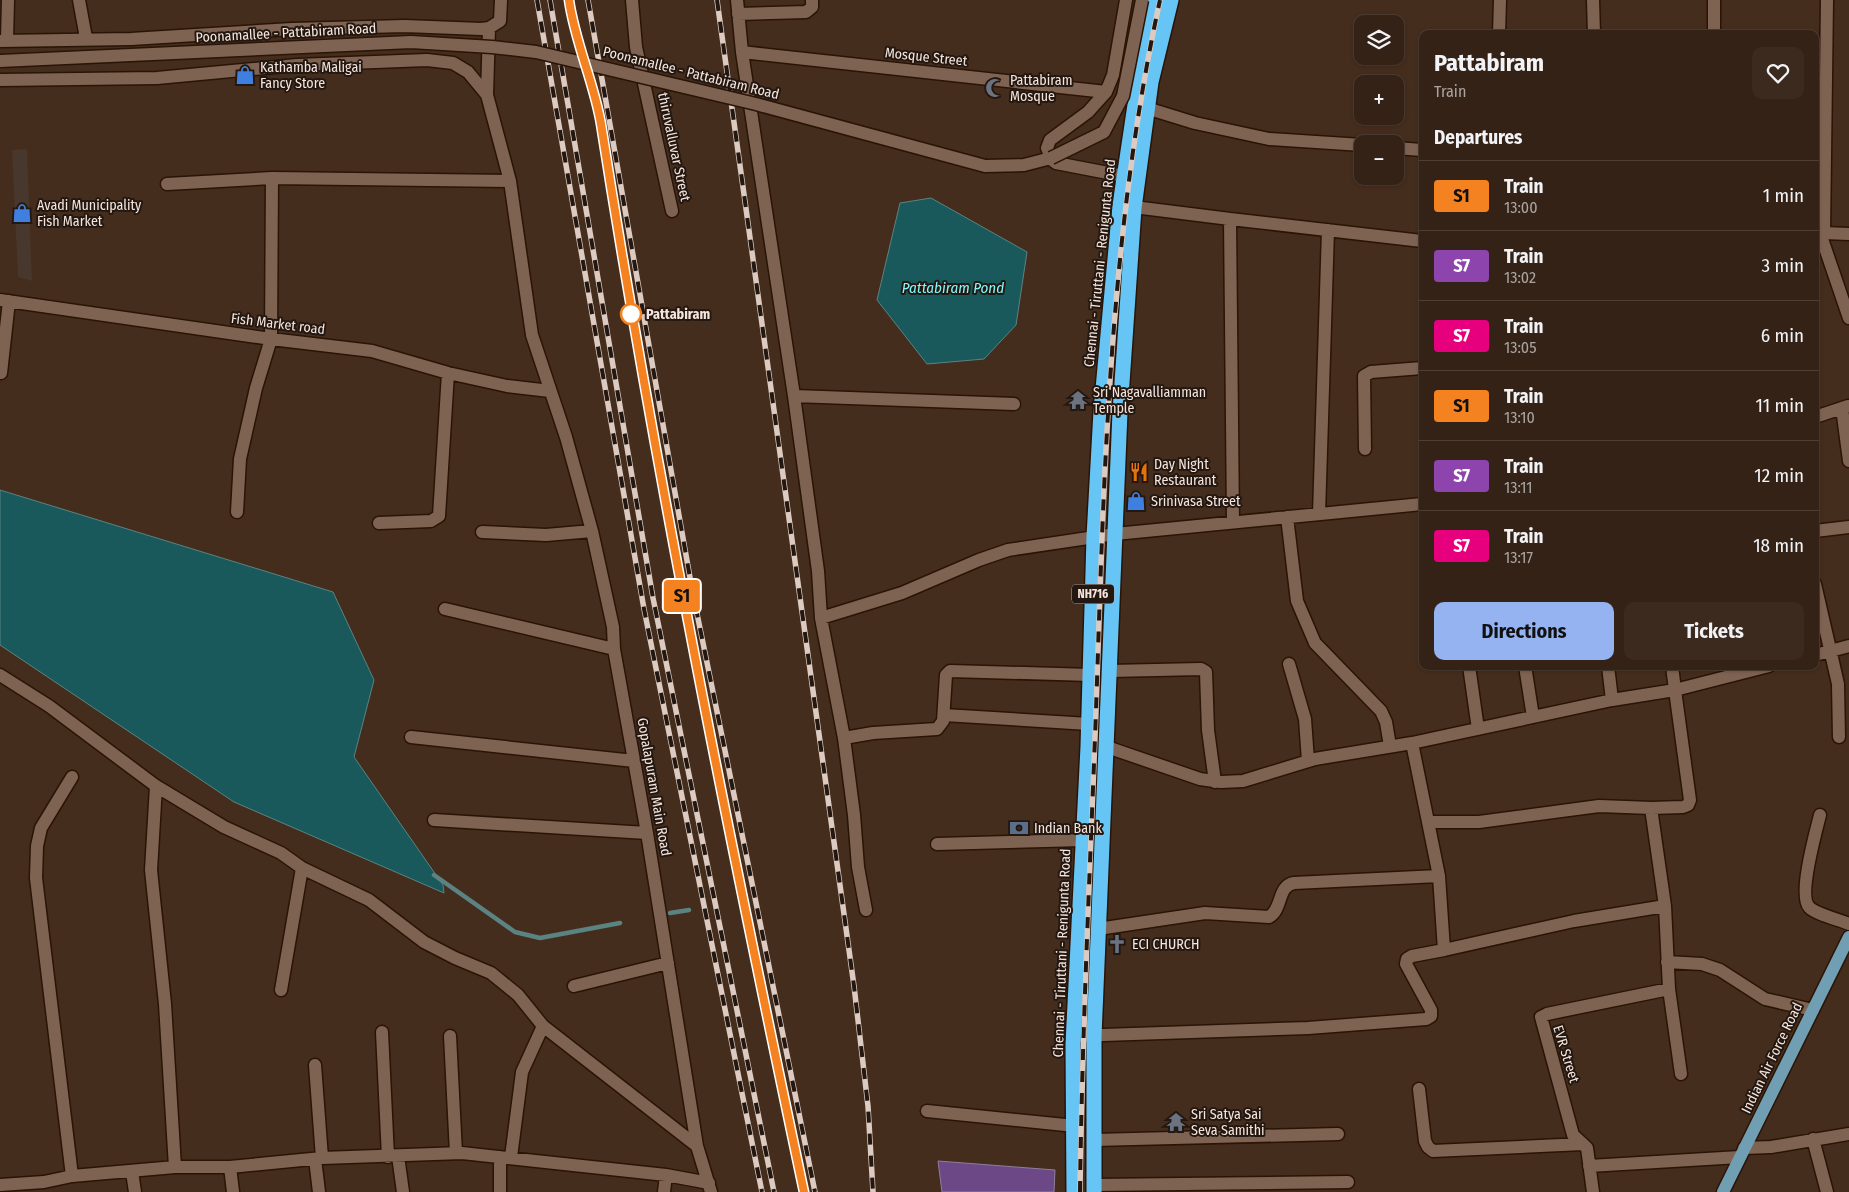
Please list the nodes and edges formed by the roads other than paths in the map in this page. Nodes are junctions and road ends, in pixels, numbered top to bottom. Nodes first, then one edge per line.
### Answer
1 (8, 0) edge
2 (79, 0) edge
3 (501, 0) edge
4 (632, 0) edge
5 (737, 0) edge
6 (812, 0) edge
7 (1126, 0) edge
8 (1142, 0) edge
9 (1156, 0) edge
10 (1171, 0) edge
11 (1500, 0) edge
12 (1594, 0) edge
13 (1714, 0) edge
14 (1827, 0) edge
15 (738, 14) junction
16 (489, 28) junction
17 (1500, 30) edge
18 (1594, 30) edge
19 (1714, 30) edge
20 (86, 38) junction
21 (4, 41) edge
22 (742, 52) junction
23 (0, 62) edge
24 (0, 80) edge
25 (1106, 92) junction
26 (487, 95) junction
27 (1141, 106) junction
28 (1354, 145) edge
29 (1404, 149) edge
30 (1419, 150) edge
31 (1131, 177) junction
32 (272, 178) junction
33 (510, 180) junction
34 (167, 184) dead end
35 (1127, 206) junction
36 (672, 211) dead end
37 (1230, 219) junction
38 (1328, 230) junction
39 (1849, 234) edge
40 (1820, 236) edge
41 (1419, 241) edge
42 (4, 300) edge
43 (1849, 318) edge
44 (271, 339) junction
45 (1419, 368) edge
46 (1, 373) edge
47 (448, 373) junction
48 (550, 391) junction
49 (794, 396) junction
50 (1014, 404) dead end
51 (1845, 407) edge
52 (1819, 416) edge
53 (1365, 448) dead end
54 (1849, 461) edge
55 (1419, 504) edge
56 (237, 512) dead end
57 (1320, 514) junction
58 (1287, 517) junction
59 (379, 522) dead end
60 (1232, 522) junction
61 (1849, 527) edge
62 (592, 531) junction
63 (1819, 531) edge
64 (482, 532) dead end
65 (1115, 534) junction
66 (1094, 537) junction
67 (1819, 603) edge
68 (445, 609) dead end
69 (821, 618) junction
70 (1849, 646) edge
71 (614, 649) junction
72 (1829, 651) junction
73 (1819, 654) edge
74 (1289, 664) dead end
75 (1470, 670) edge
76 (1525, 670) edge
77 (1608, 670) edge
78 (1672, 670) edge
79 (1753, 670) edge
80 (1110, 671) junction
81 (0, 675) edge
82 (1091, 675) junction
83 (1675, 690) junction
84 (1612, 700) junction
85 (944, 715) junction
86 (1532, 717) junction
87 (1089, 724) junction
88 (1478, 729) junction
89 (410, 737) dead end
90 (844, 738) junction
91 (1839, 738) dead end
92 (1412, 743) junction
93 (1390, 746) junction
94 (1108, 747) junction
95 (634, 760) junction
96 (1308, 761) junction
97 (72, 777) dead end
98 (1215, 782) junction
99 (156, 786) junction
100 (1651, 808) junction
101 (1820, 814) dead end
102 (434, 820) dead end
103 (1428, 822) junction
104 (647, 833) junction
105 (1083, 840) junction
106 (937, 844) dead end
107 (302, 868) junction
108 (1439, 876) junction
109 (1665, 906) junction
110 (866, 910) dead end
111 (1849, 924) edge
112 (1098, 929) junction
113 (1849, 937) edge
114 (1444, 950) junction
115 (1667, 962) junction
116 (668, 964) junction
117 (574, 986) dead end
118 (1669, 989) junction
119 (281, 990) dead end
120 (1813, 1010) junction
121 (543, 1026) junction
122 (382, 1032) dead end
123 (450, 1036) dead end
124 (1074, 1036) junction
125 (1094, 1036) junction
126 (315, 1065) dead end
127 (1681, 1074) dead end
128 (1419, 1089) dead end
129 (926, 1111) dead end
130 (1075, 1126) junction
131 (1338, 1134) dead end
132 (1849, 1134) edge
133 (1094, 1140) junction
134 (1813, 1140) junction
135 (1583, 1144) junction
136 (697, 1146) junction
137 (456, 1153) junction
138 (1742, 1153) junction
139 (393, 1156) junction
140 (505, 1157) junction
141 (319, 1158) junction
142 (1589, 1166) junction
143 (175, 1167) junction
144 (230, 1167) junction
145 (132, 1172) junction
146 (666, 1175) junction
147 (72, 1176) junction
148 (1348, 1182) dead end
149 (0, 1185) edge
150 (45, 1187) edge
151 (710, 1188) edge
152 (1094, 1189) edge
153 (135, 1192) edge
154 (233, 1192) edge
155 (319, 1192) edge
156 (403, 1192) edge
157 (500, 1192) edge
158 (664, 1192) edge
159 (1074, 1192) edge
160 (1593, 1192) edge
161 (1723, 1192) edge
162 (1827, 1192) edge

1 - 21 street
2 - 20 street
3 - 16 street
4 - 36 street, thiruvalluvar Street
5 - 15 street
6 - 15 street
7 - 25 street
8 - 23 street, Poonamallee - Pattabiram Road, bridge
9 - 27 highway, Chennai - Tiruttani - Renigunta Road / NH716
10 - 27 highway, Chennai - Tiruttani - Renigunta Road / NH716
11 - 17 street
12 - 18 street
13 - 19 street
14 - 40 street
15 - 22 street
16 - 20 street
16 - 26 street
20 - 21 street
22 - 25 street, Mosque Street
22 - 49 street
24 - 26 street
25 - 31 street
26 - 33 street, Gopalapuram Main Road
27 - 28 street
27 - 31 highway, Chennai - Tiruttani - Renigunta Road / NH716
29 - 30 street
31 - 35 highway, Chennai - Tiruttani - Renigunta Road / NH716
32 - 33 street
32 - 34 street
32 - 44 street
33 - 48 street, Gopalapuram Main Road
35 - 37 street
35 - 65 highway, Chennai - Tiruttani - Renigunta Road / NH716
35 - 66 highway, Chennai - Tiruttani - Renigunta Road / NH716
37 - 38 street
37 - 60 street
38 - 41 street
38 - 57 street
39 - 40 street
40 - 43 street
42 - 44 street, Fish Market road
42 - 46 street
44 - 47 street, Fish Market road
44 - 56 street
45 - 53 street
47 - 48 street, Fish Market road
47 - 59 street
48 - 62 street, Gopalapuram Main Road
49 - 50 street
49 - 69 street
51 - 52 street
51 - 54 street
55 - 57 street
57 - 58 street
58 - 60 street
58 - 93 street
60 - 65 street
61 - 63 street
62 - 64 street
62 - 71 street, Gopalapuram Main Road
65 - 66 street
65 - 80 highway, Chennai - Tiruttani - Renigunta Road / NH716
66 - 69 street
66 - 82 highway, Chennai - Tiruttani - Renigunta Road / NH716
67 - 72 street
68 - 71 street
69 - 90 street
70 - 72 street
71 - 95 street, Gopalapuram Main Road
72 - 73 street
72 - 91 street
74 - 96 street
75 - 88 street
76 - 86 street
77 - 84 street
78 - 83 street
79 - 83 street
80 - 94 highway, Chennai - Tiruttani - Renigunta Road / NH716
80 - 98 street
81 - 99 street
82 - 85 street
82 - 87 highway, Chennai - Tiruttani - Renigunta Road / NH716
83 - 84 street
83 - 100 street
84 - 86 street
85 - 87 street
85 - 90 street
86 - 88 street
87 - 105 highway, Chennai - Tiruttani - Renigunta Road / NH716
88 - 92 street
89 - 95 street
90 - 110 street
92 - 93 street
92 - 103 street
93 - 96 street
94 - 98 street
94 - 112 highway, Chennai - Tiruttani - Renigunta Road / NH716
95 - 104 street, Gopalapuram Main Road
96 - 98 street
97 - 147 street
99 - 107 street
99 - 143 street
100 - 103 street
100 - 109 street
101 - 111 street
102 - 104 street
103 - 108 street
104 - 116 street, Gopalapuram Main Road
105 - 106 street
105 - 124 highway, Chennai - Tiruttani - Renigunta Road / NH716
107 - 119 street
107 - 121 street
108 - 112 street
108 - 114 street
109 - 114 street
109 - 115 street
112 - 125 highway, Chennai - Tiruttani - Renigunta Road / NH716
113 - 120 main road, Indian Air Force Road
114 - 125 street
115 - 118 street
115 - 120 street
116 - 117 street
116 - 136 street, Gopalapuram Main Road
118 - 127 street
118 - 135 street, EVR Street
120 - 138 main road, Indian Air Force Road
121 - 136 street
121 - 140 street
122 - 139 street
123 - 137 street
124 - 125 street
124 - 130 highway, Chennai - Tiruttani - Renigunta Road / NH716
125 - 133 highway, Chennai - Tiruttani - Renigunta Road / NH716
126 - 141 street
128 - 135 street
129 - 130 street
130 - 159 highway, Chennai - Tiruttani - Renigunta Road / NH716
131 - 133 street
132 - 134 street
133 - 152 highway, Chennai - Tiruttani - Renigunta Road / NH716
134 - 138 street
134 - 162 street
135 - 142 street, EVR Street
136 - 151 street, Gopalapuram Main Road
137 - 139 street
137 - 140 street
138 - 142 street
138 - 161 main road, Indian Air Force Road
139 - 141 street
139 - 156 street
140 - 146 street
140 - 157 street
141 - 144 street
141 - 155 street
142 - 160 street, EVR Street
143 - 144 street
143 - 145 street
144 - 154 street
145 - 147 street
145 - 153 street
146 - 151 street
146 - 158 street
147 - 150 street
148 - 152 street
149 - 150 street

